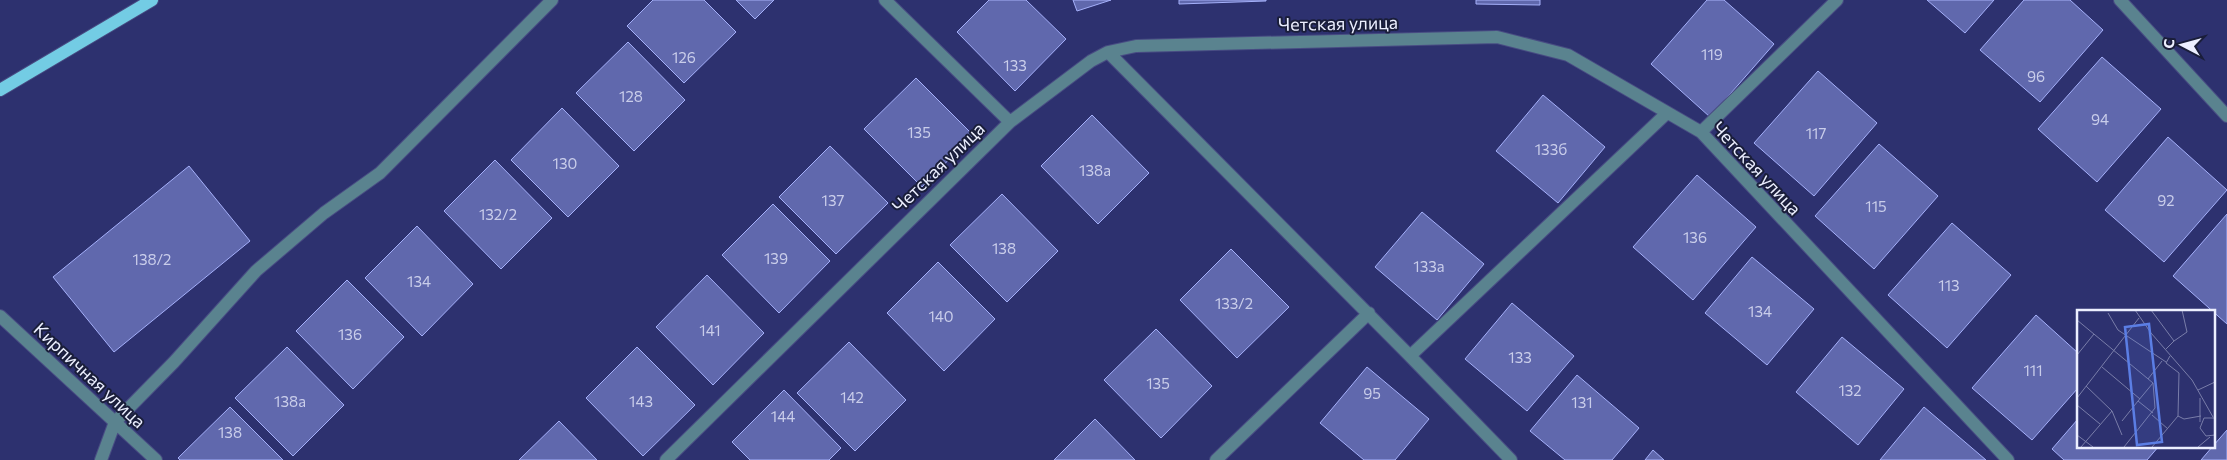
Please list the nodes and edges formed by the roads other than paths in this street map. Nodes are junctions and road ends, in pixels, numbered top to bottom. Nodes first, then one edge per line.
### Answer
1 (152, 0) edge
2 (552, 0) edge
3 (885, 0) edge
4 (1837, 0) edge
5 (2120, 0) edge
6 (1108, 52) junction
7 (0, 90) edge
8 (1667, 113) junction
9 (2227, 116) edge
10 (1010, 122) junction
11 (1701, 132) junction
12 (1369, 313) junction
13 (0, 316) edge
14 (1410, 356) junction
15 (114, 422) junction
16 (101, 460) edge
17 (156, 460) edge
18 (666, 460) edge
19 (1216, 460) edge
20 (1511, 460) edge
21 (2008, 460) edge

1 - 7 main road
2 - 15 street
3 - 10 street
4 - 11 street
5 - 9 street
6 - 8 street, Четская улица
6 - 10 street, Четская улица
6 - 12 street
8 - 11 street, Четская улица
8 - 14 street
10 - 18 street, Четская улица
11 - 21 street, Четская улица
12 - 14 street
12 - 19 street
13 - 15 street, Кирпичная улица
14 - 20 street
15 - 16 street
15 - 17 street, Кирпичная улица

